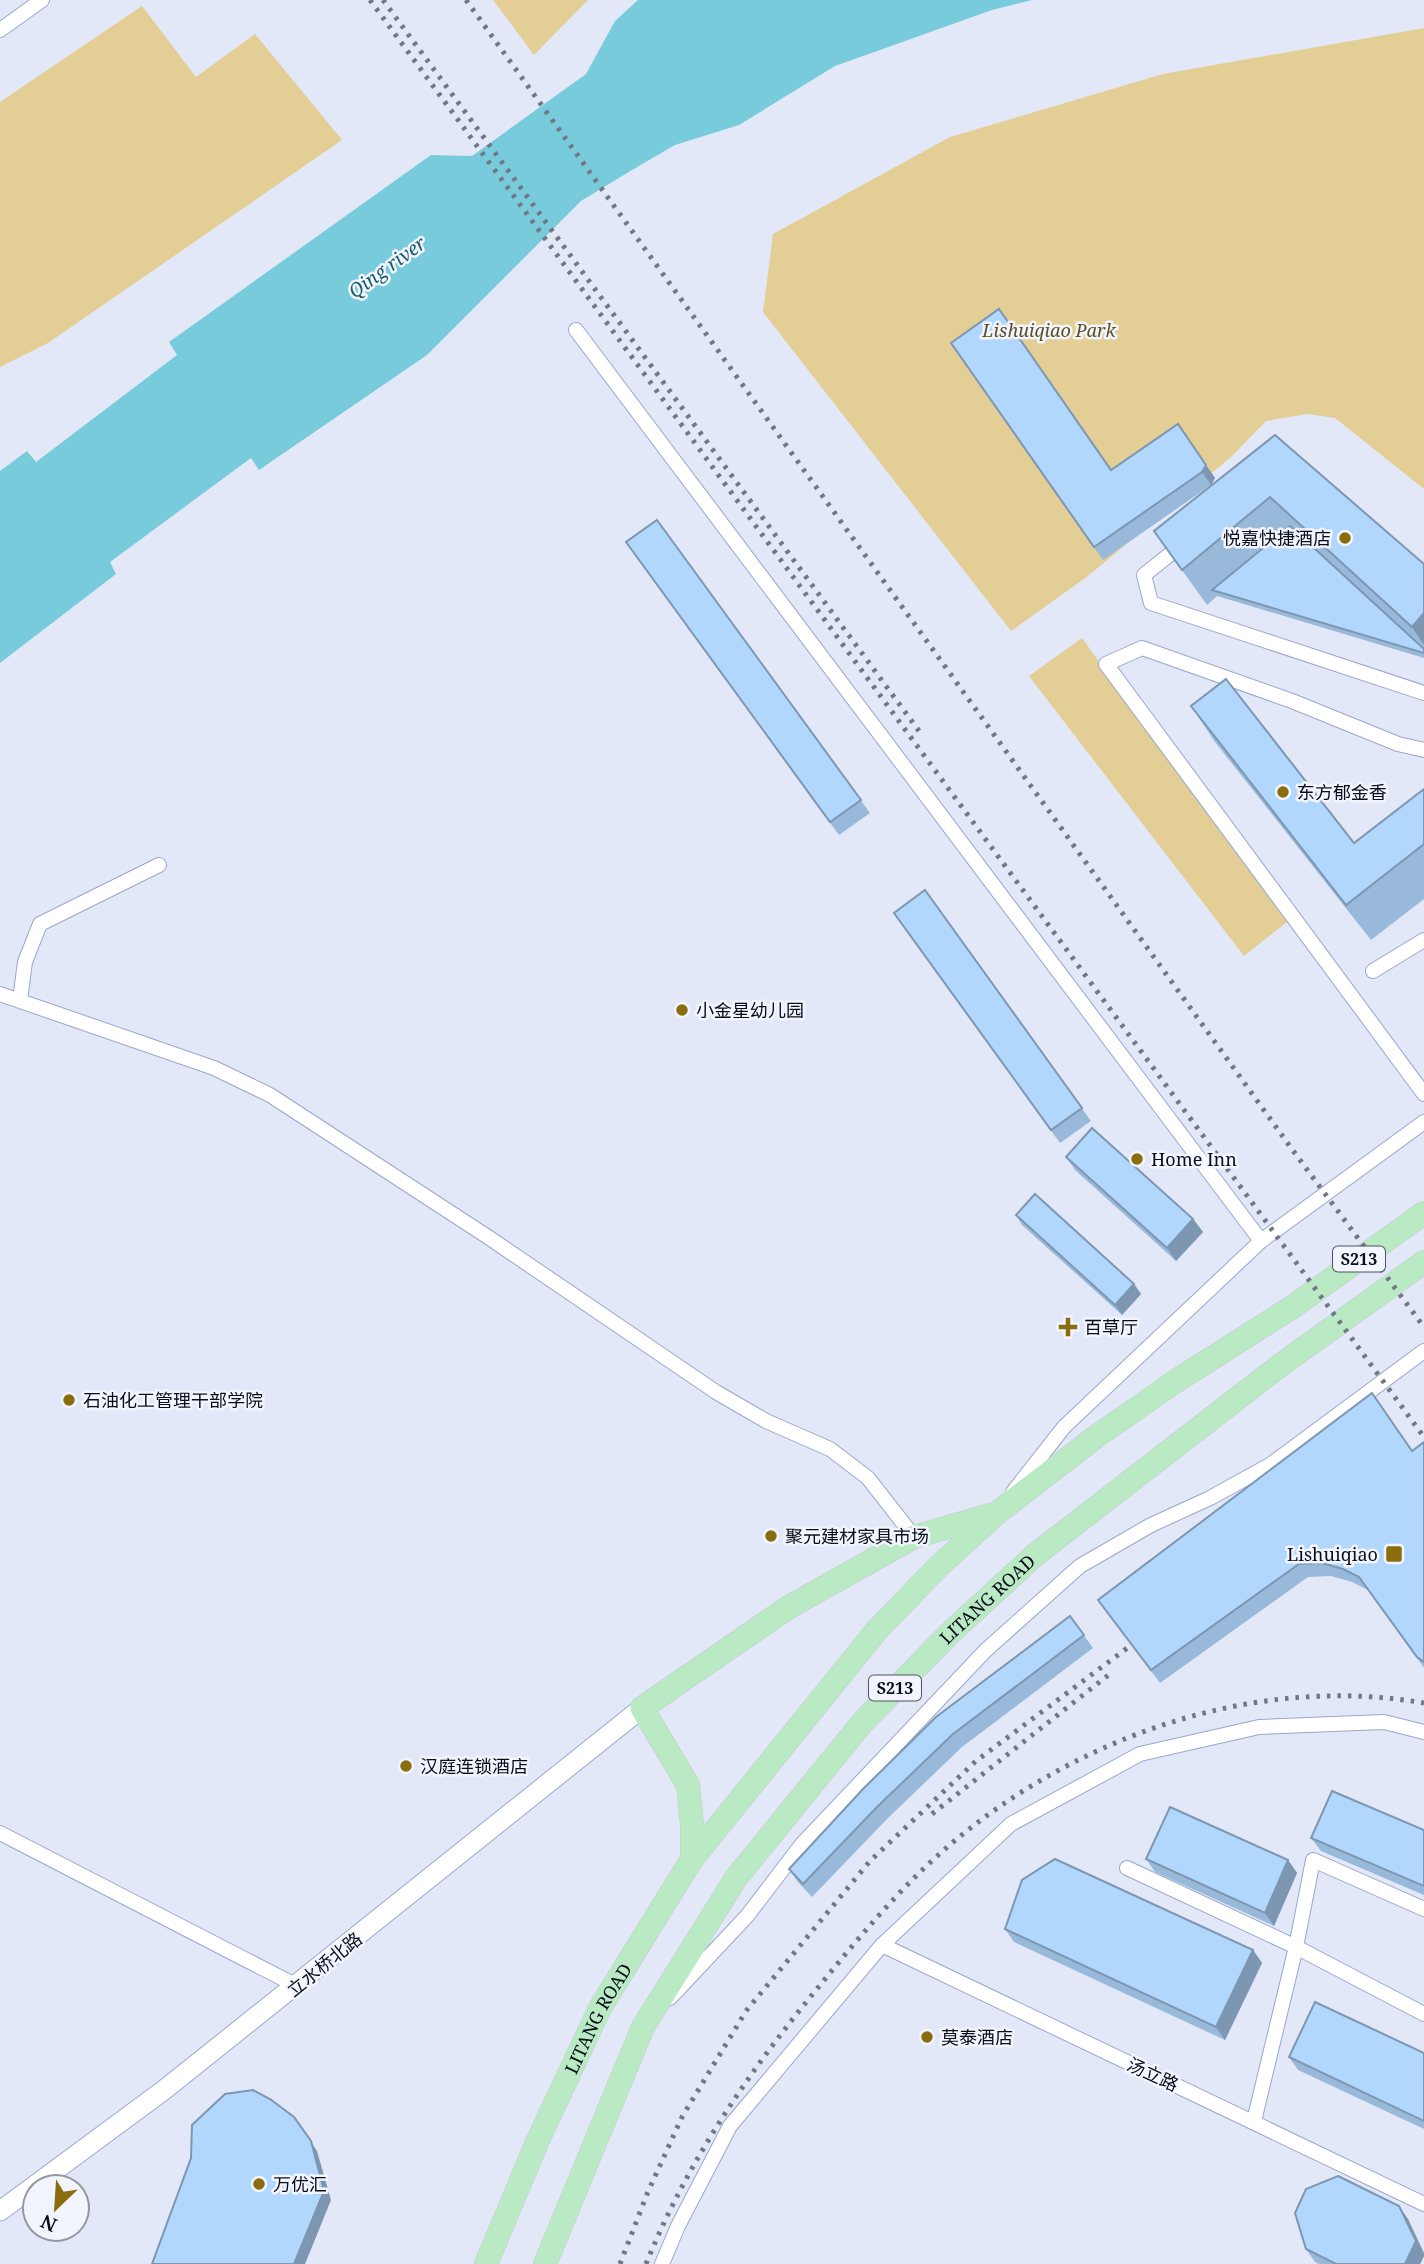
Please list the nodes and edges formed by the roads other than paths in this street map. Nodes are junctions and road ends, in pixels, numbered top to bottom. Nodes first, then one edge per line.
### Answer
1 (42, 0) edge
2 (0, 30) edge
3 (576, 330) dead end
4 (1197, 532) edge
5 (1424, 693) edge
6 (1424, 750) edge
7 (159, 865) dead end
8 (1424, 940) edge
9 (1373, 971) dead end
10 (0, 994) edge
11 (20, 1000) junction
12 (1424, 1094) edge
13 (1424, 1122) edge
14 (1424, 1213) edge
15 (1261, 1241) junction
16 (1424, 1262) edge
17 (1424, 1351) edge
18 (997, 1513) junction
19 (914, 1537) junction
20 (642, 1708) junction
21 (1424, 1732) edge
22 (0, 1833) edge
23 (692, 1859) junction
24 (1127, 1868) dead end
25 (1424, 1909) edge
26 (882, 1945) junction
27 (1296, 1947) junction
28 (297, 1986) junction
29 (1424, 2014) edge
30 (643, 2027) junction
31 (1254, 2121) junction
32 (1424, 2203) edge
33 (0, 2211) edge
34 (486, 2264) edge
35 (545, 2264) edge
36 (662, 2264) edge

1 - 2 street
3 - 15 street
4 - 5 street
6 - 12 street
7 - 11 street
8 - 9 street
10 - 11 street
11 - 19 street
13 - 15 street, LITANG ROAD / S213
14 - 18 main road, LITANG ROAD / S213
15 - 18 street, LITANG ROAD / S213
16 - 30 main road, LITANG ROAD / S213
17 - 30 street, LITANG ROAD / S213
18 - 19 main road
18 - 23 main road, LITANG ROAD / S213
19 - 20 main road
20 - 23 main road
20 - 28 street, 立水桥北路
21 - 26 street
22 - 28 street
23 - 34 main road, LITANG ROAD / S213
24 - 27 street
25 - 27 street
26 - 31 street, 汤立路
26 - 36 street
27 - 29 street
27 - 31 street
28 - 33 street, 立水桥北路
30 - 35 main road, LITANG ROAD / S213
31 - 32 street, 汤立路

